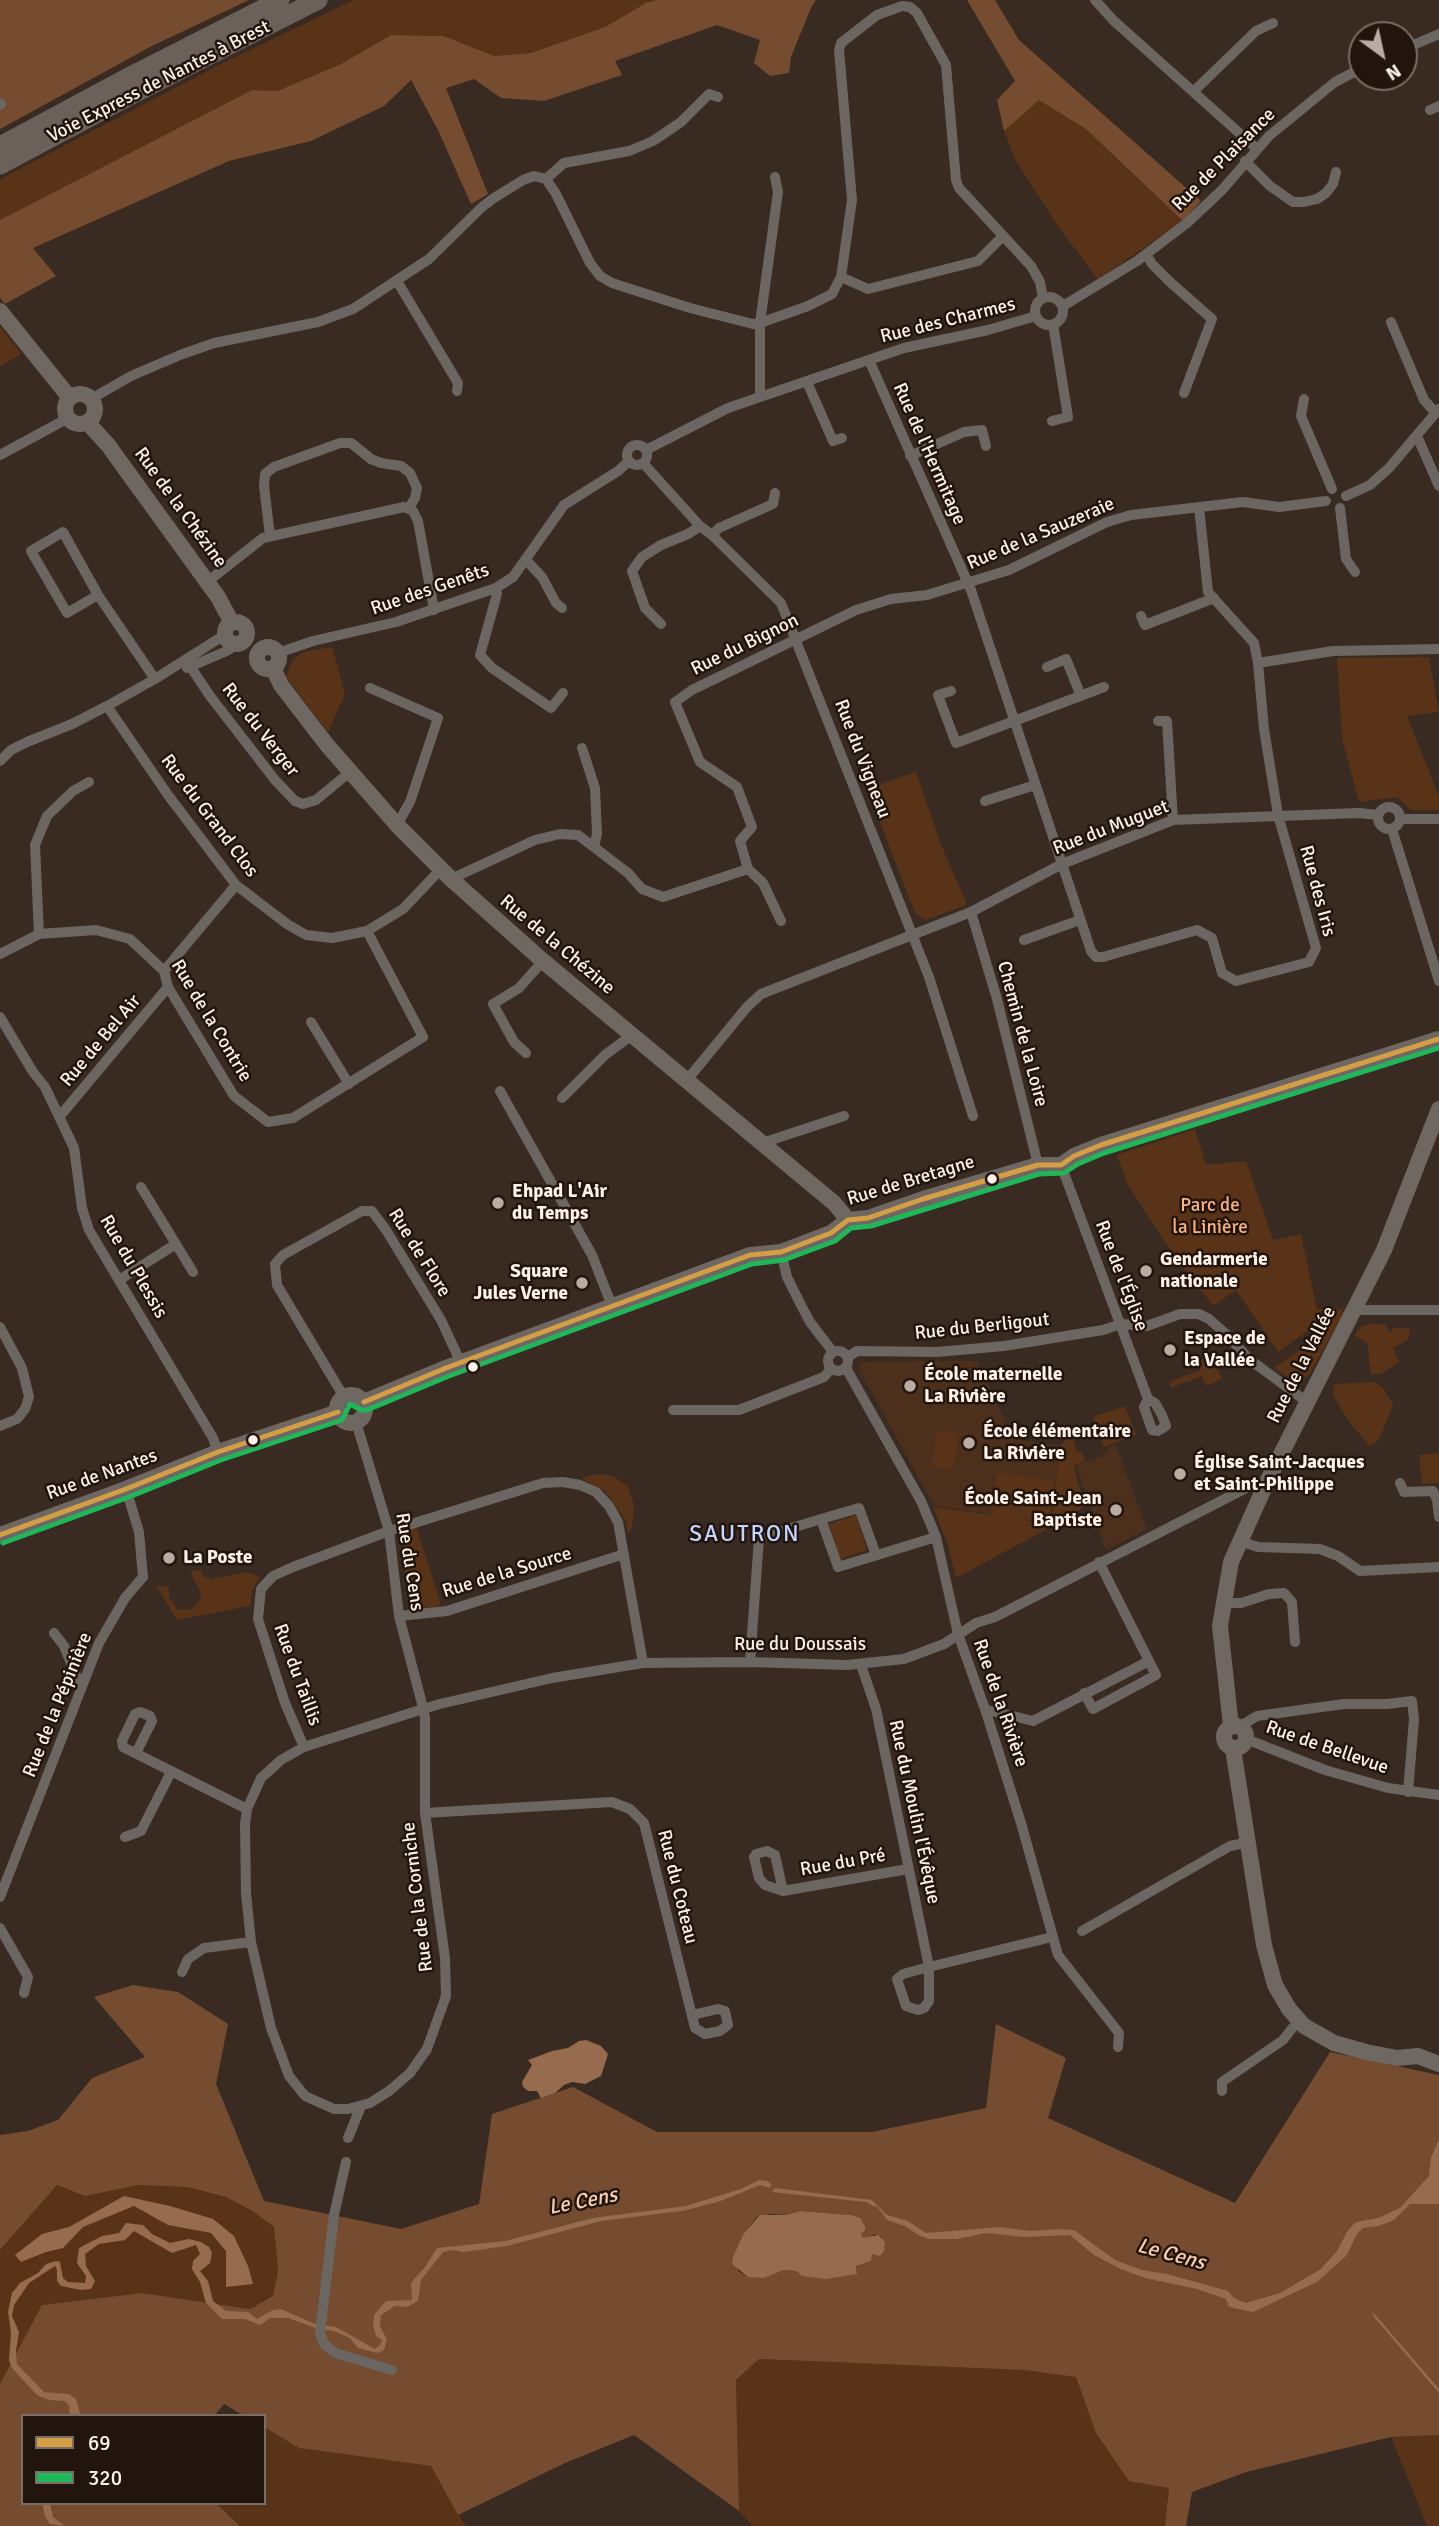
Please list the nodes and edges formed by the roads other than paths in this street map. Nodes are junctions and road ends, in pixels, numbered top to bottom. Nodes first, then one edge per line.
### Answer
1 (280, 0) edge
2 (318, 0) edge
3 (1095, 0) edge
4 (1273, 23) dead end
5 (1439, 34) edge
6 (1418, 43) edge
7 (1348, 75) edge
8 (1194, 91) junction
9 (719, 97) dead end
10 (0, 146) edge
11 (1256, 148) junction
12 (1245, 161) junction
13 (0, 165) edge
14 (1336, 172) dead end
15 (775, 177) dead end
16 (545, 179) junction
17 (1003, 236) junction
18 (1146, 254) junction
19 (841, 277) junction
20 (397, 281) junction
21 (1043, 298) junction
22 (1063, 306) junction
23 (0, 312) edge
24 (1036, 316) junction
25 (1391, 322) dead end
26 (760, 323) junction
27 (1053, 324) junction
28 (869, 360) junction
29 (807, 382) junction
30 (457, 391) dead end
31 (1184, 393) dead end
32 (760, 397) junction
33 (91, 399) junction
34 (1304, 399) dead end
35 (68, 407) junction
36 (1437, 411) edge
37 (1052, 421) dead end
38 (87, 422) junction
39 (1416, 436) junction
40 (842, 438) dead end
41 (986, 446) dead end
42 (646, 450) junction
43 (0, 455) edge
44 (909, 456) junction
45 (629, 461) junction
46 (643, 463) junction
47 (1439, 486) edge
48 (1332, 489) junction
49 (775, 493) dead end
50 (1346, 496) junction
51 (1326, 501) junction
52 (1199, 507) junction
53 (409, 508) junction
54 (1340, 508) junction
55 (701, 526) junction
56 (712, 535) junction
57 (270, 536) junction
58 (526, 560) junction
59 (1355, 572) dead end
60 (207, 582) junction
61 (968, 584) junction
62 (496, 588) junction
63 (98, 595) junction
64 (1214, 598) junction
65 (562, 608) dead end
66 (434, 610) junction
67 (856, 610) joint
68 (1141, 616) dead end
69 (661, 624) dead end
70 (236, 636) junction
71 (797, 640) junction
72 (1439, 649) edge
73 (268, 656) junction
74 (188, 663) junction
75 (1258, 663) junction
76 (1047, 667) dead end
77 (155, 679) junction
78 (1104, 687) dead end
79 (370, 688) dead end
80 (951, 691) dead end
81 (563, 693) dead end
82 (1081, 696) junction
83 (107, 706) junction
84 (1014, 721) junction
85 (1158, 721) dead end
86 (582, 748) dead end
87 (0, 761) edge
88 (350, 772) junction
89 (89, 782) dead end
90 (1035, 785) junction
91 (985, 801) dead end
92 (1278, 815) junction
93 (1378, 815) junction
94 (1400, 819) junction
95 (1439, 819) edge
96 (1173, 820) junction
97 (397, 825) junction
98 (1392, 829) junction
99 (594, 847) junction
100 (1062, 864) junction
101 (748, 869) junction
102 (446, 874) junction
103 (236, 885) junction
104 (971, 912) junction
105 (1080, 920) junction
106 (781, 921) dead end
107 (367, 931) junction
108 (39, 934) junction
109 (912, 935) junction
110 (1024, 940) dead end
111 (0, 954) edge
112 (543, 961) junction
113 (164, 971) junction
114 (1439, 981) edge
115 (169, 987) junction
116 (0, 1017) edge
117 (311, 1022) dead end
118 (632, 1035) junction
119 (1439, 1039) edge
120 (526, 1052) dead end
121 (687, 1080) junction
122 (349, 1084) junction
123 (500, 1091) dead end
124 (562, 1098) dead end
125 (1439, 1110) edge
126 (60, 1116) junction
127 (844, 1116) dead end
128 (973, 1116) dead end
129 (762, 1143) junction
130 (1038, 1165) junction
131 (1061, 1165) junction
132 (141, 1187) dead end
133 (848, 1220) junction
134 (176, 1244) junction
135 (781, 1252) junction
136 (194, 1272) dead end
137 (118, 1280) junction
138 (612, 1306) junction
139 (1353, 1310) junction
140 (1439, 1310) edge
141 (1121, 1324) junction
142 (0, 1328) edge
143 (833, 1352) junction
144 (461, 1363) junction
145 (847, 1363) junction
146 (831, 1369) junction
147 (1148, 1399) dead end
148 (364, 1402) junction
149 (1307, 1402) junction
150 (341, 1404) junction
151 (673, 1410) dead end
152 (356, 1422) junction
153 (0, 1426) edge
154 (218, 1452) junction
155 (1399, 1483) dead end
156 (1265, 1486) junction
157 (126, 1489) junction
158 (1439, 1517) edge
159 (821, 1520) junction
160 (389, 1531) junction
161 (0, 1535) edge
162 (936, 1537) junction
163 (1240, 1541) junction
164 (624, 1554) junction
165 (876, 1555) junction
166 (1099, 1562) junction
167 (1439, 1567) edge
168 (1223, 1603) junction
169 (398, 1616) junction
170 (54, 1633) dead end
171 (958, 1634) junction
172 (1295, 1642) dead end
173 (1149, 1661) junction
174 (750, 1662) junction
175 (643, 1663) junction
176 (862, 1665) junction
177 (83, 1683) junction
178 (1084, 1693) junction
179 (423, 1709) junction
180 (986, 1712) junction
181 (1237, 1735) junction
182 (304, 1747) junction
183 (136, 1753) dead end
184 (170, 1772) junction
185 (1408, 1792) junction
186 (1439, 1796) edge
187 (247, 1809) junction
188 (425, 1813) junction
189 (125, 1837) dead end
190 (1250, 1842) junction
191 (908, 1869) junction
192 (783, 1891) dead end
193 (0, 1897) edge
194 (0, 1928) edge
195 (1082, 1931) dead end
196 (1052, 1937) junction
197 (251, 1942) junction
198 (182, 1972) dead end
199 (24, 1993) dead end
200 (692, 2015) dead end
201 (1298, 2021) junction
202 (1118, 2047) dead end
203 (1439, 2064) edge
204 (1222, 2091) dead end
205 (361, 2106) junction
206 (348, 2138) dead end
207 (346, 2162) dead end
208 (392, 2370) dead end

1 - 10 highway, Voie Express de Nantes à Brest
2 - 13 highway, Voie Express de Nantes à Brest
3 - 8 street
4 - 8 street
5 - 6 street
7 - 11 street, Rue de Plaisance
8 - 11 street
9 - 16 street
11 - 12 street, Rue de Plaisance
12 - 14 street
12 - 18 street, Rue de Plaisance
15 - 26 street
16 - 20 street
16 - 26 street
17 - 19 street
17 - 19 street
17 - 21 street
18 - 22 street
18 - 31 street
19 - 26 street
20 - 30 street
20 - 33 street
21 - 22 street
21 - 24 street
22 - 27 street
23 - 35 street
24 - 27 street
24 - 28 street, Rue des Charmes
25 - 36 street
26 - 32 street
27 - 37 street
28 - 29 street
28 - 44 street, Rue de l'Hermitage
29 - 32 street
29 - 40 street
32 - 42 street
33 - 35 street
33 - 38 street
34 - 48 street
35 - 38 street
35 - 43 street
36 - 39 street
38 - 60 street, Rue de la Chézine
39 - 47 street
39 - 50 street
41 - 44 street
42 - 45 street
42 - 46 street
44 - 61 street, Rue de l'Hermitage
45 - 46 street
45 - 58 street, Rue des Genêts
46 - 55 street, Rue du Vigneau
48 - 50 street
48 - 51 street
49 - 56 street
50 - 54 street
51 - 52 street, Rue de la Sauzeraie
51 - 54 street
52 - 61 street, Rue de la Sauzeraie
52 - 64 street
53 - 57 street
53 - 57 street
53 - 66 street
54 - 59 street
55 - 56 street, Rue du Vigneau
55 - 69 street
56 - 71 street, Rue du Vigneau
57 - 60 street
58 - 62 street, Rue des Genêts
58 - 65 street
60 - 70 street, Rue de la Chézine
61 - 67 street, Rue de la Sauzeraie
61 - 84 street, Rue de l'Hermitage
62 - 66 street, Rue des Genêts
62 - 81 street
63 - 63 street
63 - 77 street
64 - 68 street
64 - 75 street
66 - 73 street, Rue des Genêts
67 - 71 street, Rue du Bignon
70 - 73 street, Rue de la Chézine
70 - 74 street
71 - 101 street, Rue du Bignon
71 - 109 street, Rue du Vigneau
72 - 75 street
73 - 88 street, Rue de la Chézine
74 - 77 street
74 - 88 street, Rue du Verger
75 - 92 street
76 - 82 street
77 - 83 street
78 - 82 street
79 - 97 street
80 - 84 street
82 - 84 street
83 - 87 street
83 - 103 street, Rue du Grand Clos
84 - 90 street, Rue de l'Hermitage
85 - 96 street
86 - 99 street
88 - 97 street, Rue de la Chézine
89 - 108 street
90 - 91 street
90 - 100 street, Rue des Iris
92 - 93 street, Rue du Muguet
92 - 96 street, Rue du Muguet
92 - 105 street, Rue des Iris
93 - 94 street
93 - 98 street
94 - 95 street
94 - 98 street
96 - 100 street, Rue du Muguet
97 - 102 street, Rue de la Chézine
98 - 114 street
99 - 101 street
99 - 102 street
100 - 104 street, Rue du Muguet
100 - 105 street, Rue des Iris
101 - 106 street
102 - 107 street, Rue du Grand Clos
102 - 112 street, Rue de la Chézine
103 - 107 street, Rue du Grand Clos
103 - 113 street
104 - 109 street, Rue du Muguet
104 - 130 street, Chemin de la Loire
105 - 110 street
107 - 122 street, Rue de la Contrie
108 - 111 street, Rue de la Contrie
108 - 113 street, Rue de la Contrie
109 - 121 street, Rue du Muguet
109 - 128 street, Rue du Vigneau
112 - 118 street, Rue de la Chézine
112 - 120 street
113 - 115 street, Rue de la Contrie
115 - 122 street, Rue de la Contrie
115 - 126 street, Rue de Bel Air
116 - 126 street, Rue du Plessis
117 - 122 street
118 - 121 street, Rue de la Chézine
118 - 124 street
119 - 131 street, Rue de Bretagne
121 - 129 street, Rue de la Chézine
123 - 138 street
125 - 139 street, Rue de la Vallée
126 - 137 street, Rue du Plessis
127 - 129 street
129 - 133 street, Rue de la Chézine
130 - 131 street, Rue de Bretagne
130 - 133 street, Rue de Bretagne
131 - 141 street, Rue de l'Église
132 - 134 street
133 - 135 street, Rue de Bretagne
134 - 136 street
134 - 137 street
135 - 138 street, Rue de Bretagne
135 - 143 street
137 - 154 street, Rue du Plessis
138 - 144 street, Rue de Bretagne
139 - 140 street
139 - 149 street, Rue de la Vallée
141 - 145 street, Rue du Berligout
141 - 147 street, Rue de l'Église
141 - 149 street, Rue du Berligout
142 - 153 street
143 - 145 street
143 - 146 street
144 - 148 street, Rue de Bretagne
144 - 150 street, Rue de Flore
145 - 146 street
145 - 162 street, Rue de la Rivière
146 - 151 street
148 - 150 street
148 - 152 street
149 - 156 street, Rue de la Vallée
150 - 152 street
150 - 154 street
152 - 160 street, Rue du Cens
154 - 157 street, Rue de Nantes
155 - 158 street
156 - 163 street, Rue de la Vallée
156 - 166 street, Rue du Doussais
157 - 161 street, Rue de Nantes
157 - 177 street, Rue de la Pépinière
159 - 165 street
159 - 165 street
159 - 174 street
160 - 164 street
160 - 169 street, Rue du Cens
160 - 182 street, Rue du Taillis
162 - 165 street
162 - 171 street, Rue de la Rivière
163 - 167 street
163 - 168 street, Rue de la Vallée
164 - 169 street, Rue de la Source
164 - 175 street
166 - 171 street, Rue du Doussais
166 - 173 street
168 - 172 street
168 - 181 street, Rue de la Vallée
169 - 179 street, Rue du Cens
170 - 177 street
171 - 176 street, Rue du Doussais
171 - 180 street, Rue de la Rivière
173 - 178 street
173 - 178 street
174 - 175 street, Rue du Doussais
174 - 176 street, Rue du Doussais
175 - 179 street, Rue du Doussais
176 - 191 street, Rue du Moulin l'Évêque
177 - 193 street, Rue de la Pépinière
178 - 180 street
179 - 182 street, Rue de la Corniche
179 - 188 street, Rue de la Corniche
180 - 196 street, Rue de la Rivière
181 - 185 street, Rue de Bellevue
181 - 185 street
181 - 190 street, Rue de la Vallée
182 - 187 street, Rue de la Corniche
183 - 184 street
184 - 187 street
184 - 189 street
185 - 186 street, Rue de Bellevue
187 - 197 street, Rue de la Corniche
188 - 200 street, Rue du Coteau
188 - 205 street, Rue de la Corniche
190 - 195 street
190 - 201 street, Rue de la Vallée
191 - 192 street, Rue du Pré
191 - 196 street, Rue du Moulin l'Évêque
194 - 199 street
196 - 202 street, Rue de la Rivière
197 - 198 street
197 - 205 street, Rue de la Corniche
201 - 203 street, Rue de la Vallée
201 - 204 street
205 - 206 street
207 - 208 street

